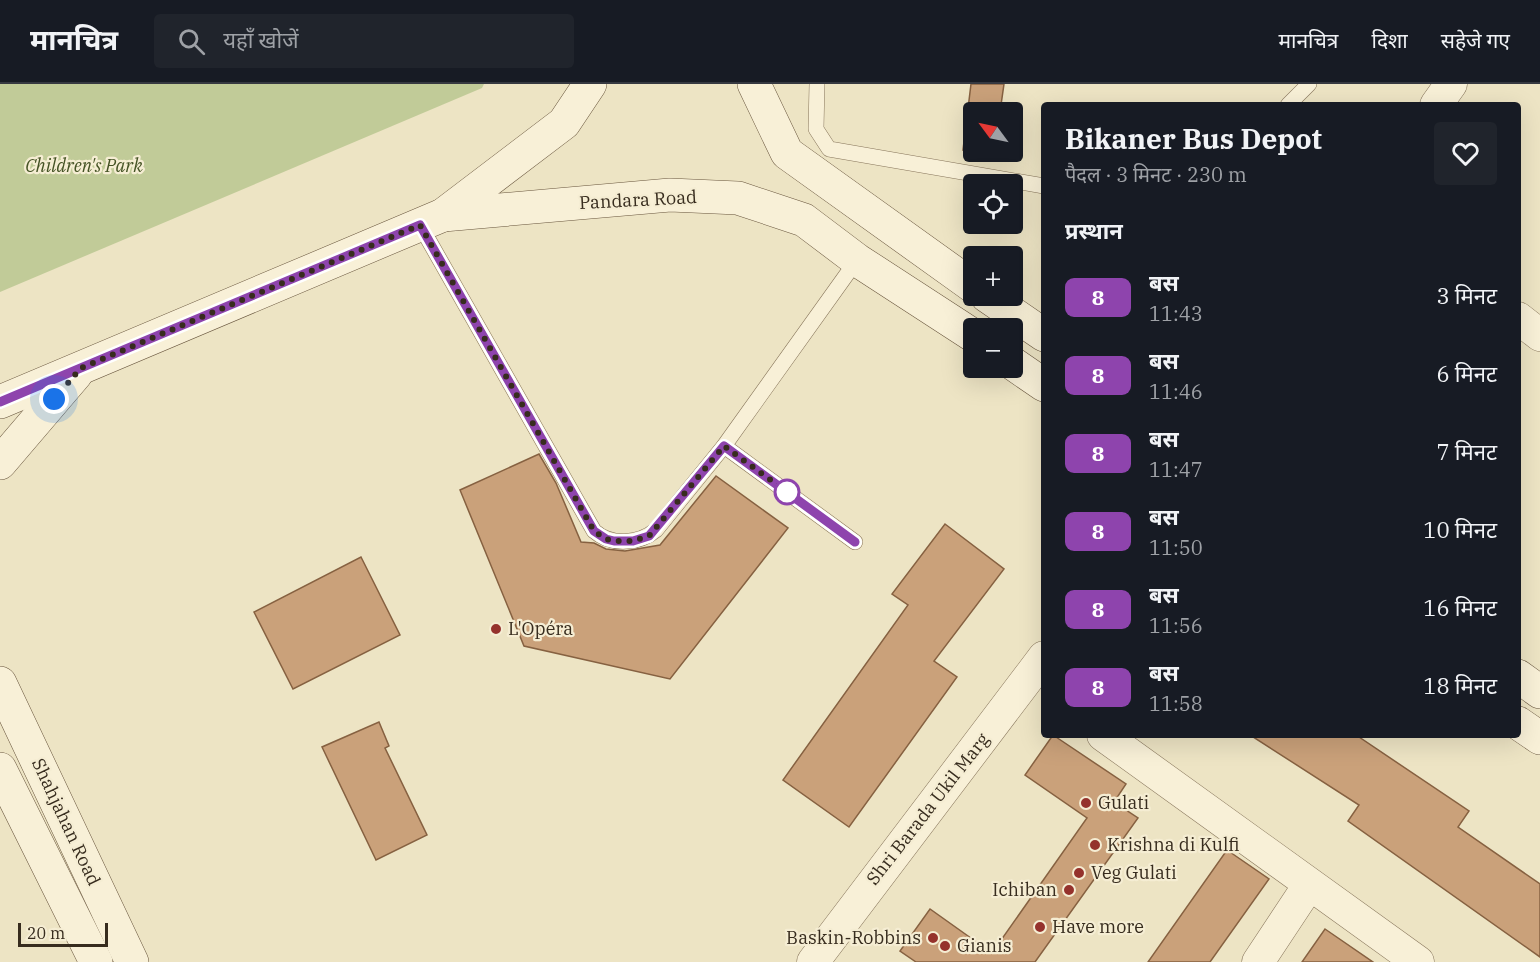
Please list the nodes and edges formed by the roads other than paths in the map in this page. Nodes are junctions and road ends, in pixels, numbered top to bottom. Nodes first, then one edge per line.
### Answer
1 (590, 84) edge
2 (754, 84) edge
3 (817, 84) edge
4 (1310, 84) edge
5 (1451, 84) edge
6 (1291, 102) edge
7 (1438, 102) edge
8 (1041, 185) edge
9 (432, 220) junction
10 (856, 260) junction
11 (963, 278) edge
12 (1002, 306) edge
13 (1521, 320) edge
14 (963, 329) edge
15 (1041, 333) edge
16 (1540, 335) edge
17 (81, 368) junction
18 (1023, 371) edge
19 (1041, 384) edge
20 (0, 402) edge
21 (724, 446) junction
22 (0, 464) edge
23 (855, 542) dead end
24 (1039, 676) edge
25 (1521, 678) edge
26 (0, 683) edge
27 (1540, 692) edge
28 (1521, 725) edge
29 (1107, 738) edge
30 (1540, 738) edge
31 (0, 769) edge
32 (8, 805) edge
33 (1309, 885) junction
34 (96, 962) edge
35 (132, 962) edge
36 (813, 962) edge
37 (1258, 962) edge
38 (1418, 962) edge

1 - 9 main road
2 - 11 main road
3 - 8 lane
4 - 6 lane
5 - 7 street
9 - 10 main road, Pandara Road
9 - 17 main road
9 - 21 lane
10 - 14 main road, Pandara Road
10 - 21 lane
12 - 15 main road
13 - 16 street
17 - 20 main road
17 - 22 main road
18 - 19 main road
21 - 23 lane
24 - 36 street, Shri Barada Ukil Marg
25 - 27 main road
26 - 35 main road, Shahjahan Road
28 - 30 main road
29 - 33 street
31 - 32 main road, Shahjahan Road
32 - 34 main road, Shahjahan Road
33 - 37 street
33 - 38 street

